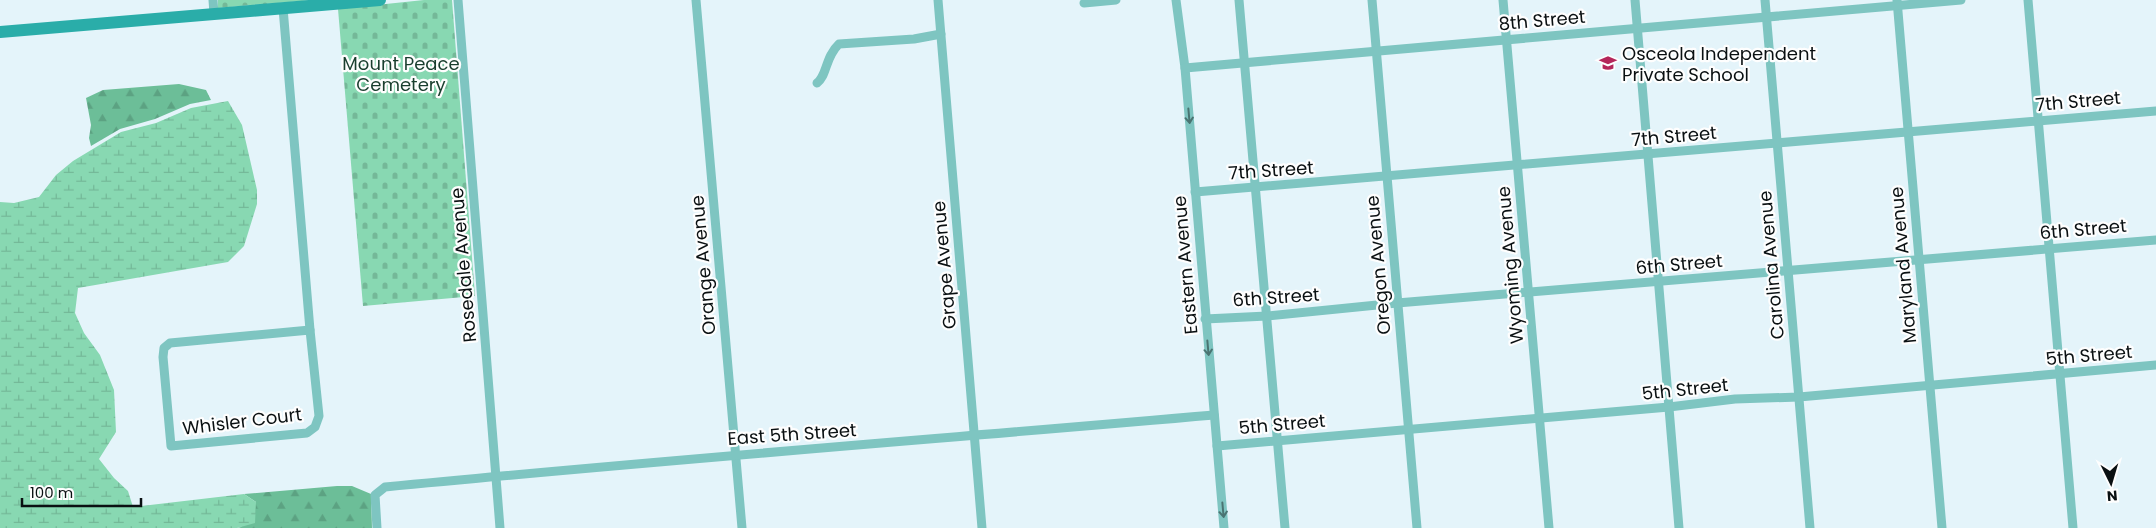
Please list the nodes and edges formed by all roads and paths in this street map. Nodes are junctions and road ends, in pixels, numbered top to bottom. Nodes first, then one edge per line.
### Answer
1 (213, 0) edge
2 (380, 0) edge
3 (458, 0) edge
4 (696, 0) edge
5 (938, 0) edge
6 (1116, 0) edge
7 (1176, 0) edge
8 (1239, 0) edge
9 (1372, 0) edge
10 (1504, 0) edge
11 (1635, 0) edge
12 (1765, 0) edge
13 (1961, 0) edge
14 (2028, 0) edge
15 (1084, 3) dead end
16 (1897, 3) edge
17 (283, 8) junction
18 (214, 14) junction
19 (1766, 17) junction
20 (1637, 27) junction
21 (0, 32) edge
22 (941, 34) junction
23 (1507, 39) junction
24 (1376, 50) junction
25 (1245, 63) junction
26 (1185, 68) junction
27 (817, 83) dead end
28 (2156, 111) edge
29 (2038, 121) junction
30 (1908, 132) junction
31 (1778, 143) junction
32 (1648, 155) junction
33 (1518, 165) junction
34 (1387, 177) junction
35 (1256, 188) junction
36 (1195, 192) junction
37 (2156, 240) edge
38 (2049, 248) junction
39 (1918, 259) junction
40 (1788, 271) junction
41 (1660, 281) junction
42 (1528, 292) junction
43 (1397, 303) junction
44 (1267, 316) junction
45 (1205, 318) junction
46 (310, 330) junction
47 (2156, 365) edge
48 (2060, 374) junction
49 (1930, 385) junction
50 (1799, 397) junction
51 (1669, 407) junction
52 (1214, 415) junction
53 (1539, 419) junction
54 (1409, 431) junction
55 (974, 436) junction
56 (1278, 440) junction
57 (1217, 446) junction
58 (735, 455) junction
59 (496, 476) junction
60 (377, 528) edge
61 (500, 528) edge
62 (742, 528) edge
63 (982, 528) edge
64 (1224, 528) edge
65 (1286, 528) edge
66 (1417, 528) edge
67 (1549, 528) edge
68 (1679, 528) edge
69 (1810, 528) edge
70 (1942, 528) edge
71 (2073, 528) edge

1 - 18 street
2 - 17 street
3 - 59 street, Rosedale Avenue
4 - 58 street, Orange Avenue
5 - 22 street, Grape Avenue
6 - 15 street
7 - 26 street, Eastern Avenue
8 - 25 street
9 - 24 street, Oregon Avenue
10 - 23 street, Wyoming Avenue
11 - 20 street
12 - 19 street, Carolina Avenue
13 - 16 street, 8th Street
14 - 29 street
16 - 19 street, 8th Street
16 - 30 street, Maryland Avenue
17 - 18 street
17 - 46 street, Whisler Court
18 - 21 street
19 - 20 street, 8th Street
19 - 31 street, Carolina Avenue
20 - 23 street, 8th Street
20 - 32 street
22 - 27 street
22 - 55 street, Grape Avenue
23 - 24 street, 8th Street
23 - 33 street, Wyoming Avenue
24 - 25 street, 8th Street
24 - 34 street, Oregon Avenue
25 - 26 street, 8th Street
25 - 35 street
26 -> 36 street, Eastern Avenue
28 - 29 street, 7th Street
29 - 30 street, 7th Street
29 - 38 street
30 - 31 street, 7th Street
30 - 39 street, Maryland Avenue
31 - 32 street, 7th Street
31 - 40 street, Carolina Avenue
32 - 33 street, 7th Street
32 - 41 street
33 - 34 street, 7th Street
33 - 42 street, Wyoming Avenue
34 - 35 street, 7th Street
34 - 43 street, Oregon Avenue
35 - 36 street, 7th Street
35 - 44 street
36 - 45 street, Eastern Avenue
37 - 38 street, 6th Street
38 - 39 street, 6th Street
38 - 48 street
39 - 40 street, 6th Street
39 - 49 street, Maryland Avenue
40 - 41 street, 6th Street
40 - 50 street, Carolina Avenue
41 - 42 street, 6th Street
41 - 51 street
42 - 43 street, 6th Street
42 - 53 street, Wyoming Avenue
43 - 44 street, 6th Street
43 - 54 street, Oregon Avenue
44 - 45 street, 6th Street
44 - 56 street
45 -> 52 street, Eastern Avenue
46 - 46 street, Whisler Court
47 - 48 street, 5th Street
48 - 49 street, 5th Street
48 - 71 street
49 - 50 street, 5th Street
49 - 70 street, Maryland Avenue
50 - 51 street, 5th Street
50 - 69 street, Carolina Avenue
51 - 53 street, 5th Street
51 - 68 street
52 - 55 street, East 5th Street
52 - 57 street, Eastern Avenue
53 - 54 street, 5th Street
53 - 67 street, Wyoming Avenue
54 - 56 street, 5th Street
54 - 66 street, Oregon Avenue
55 - 58 street, East 5th Street
55 - 63 street, Grape Avenue
56 - 57 street, 5th Street
56 - 65 street
57 -> 64 street, Eastern Avenue
58 - 59 street, East 5th Street
58 - 62 street, Orange Avenue
59 - 60 street, East 5th Street
59 - 61 street, Rosedale Avenue

